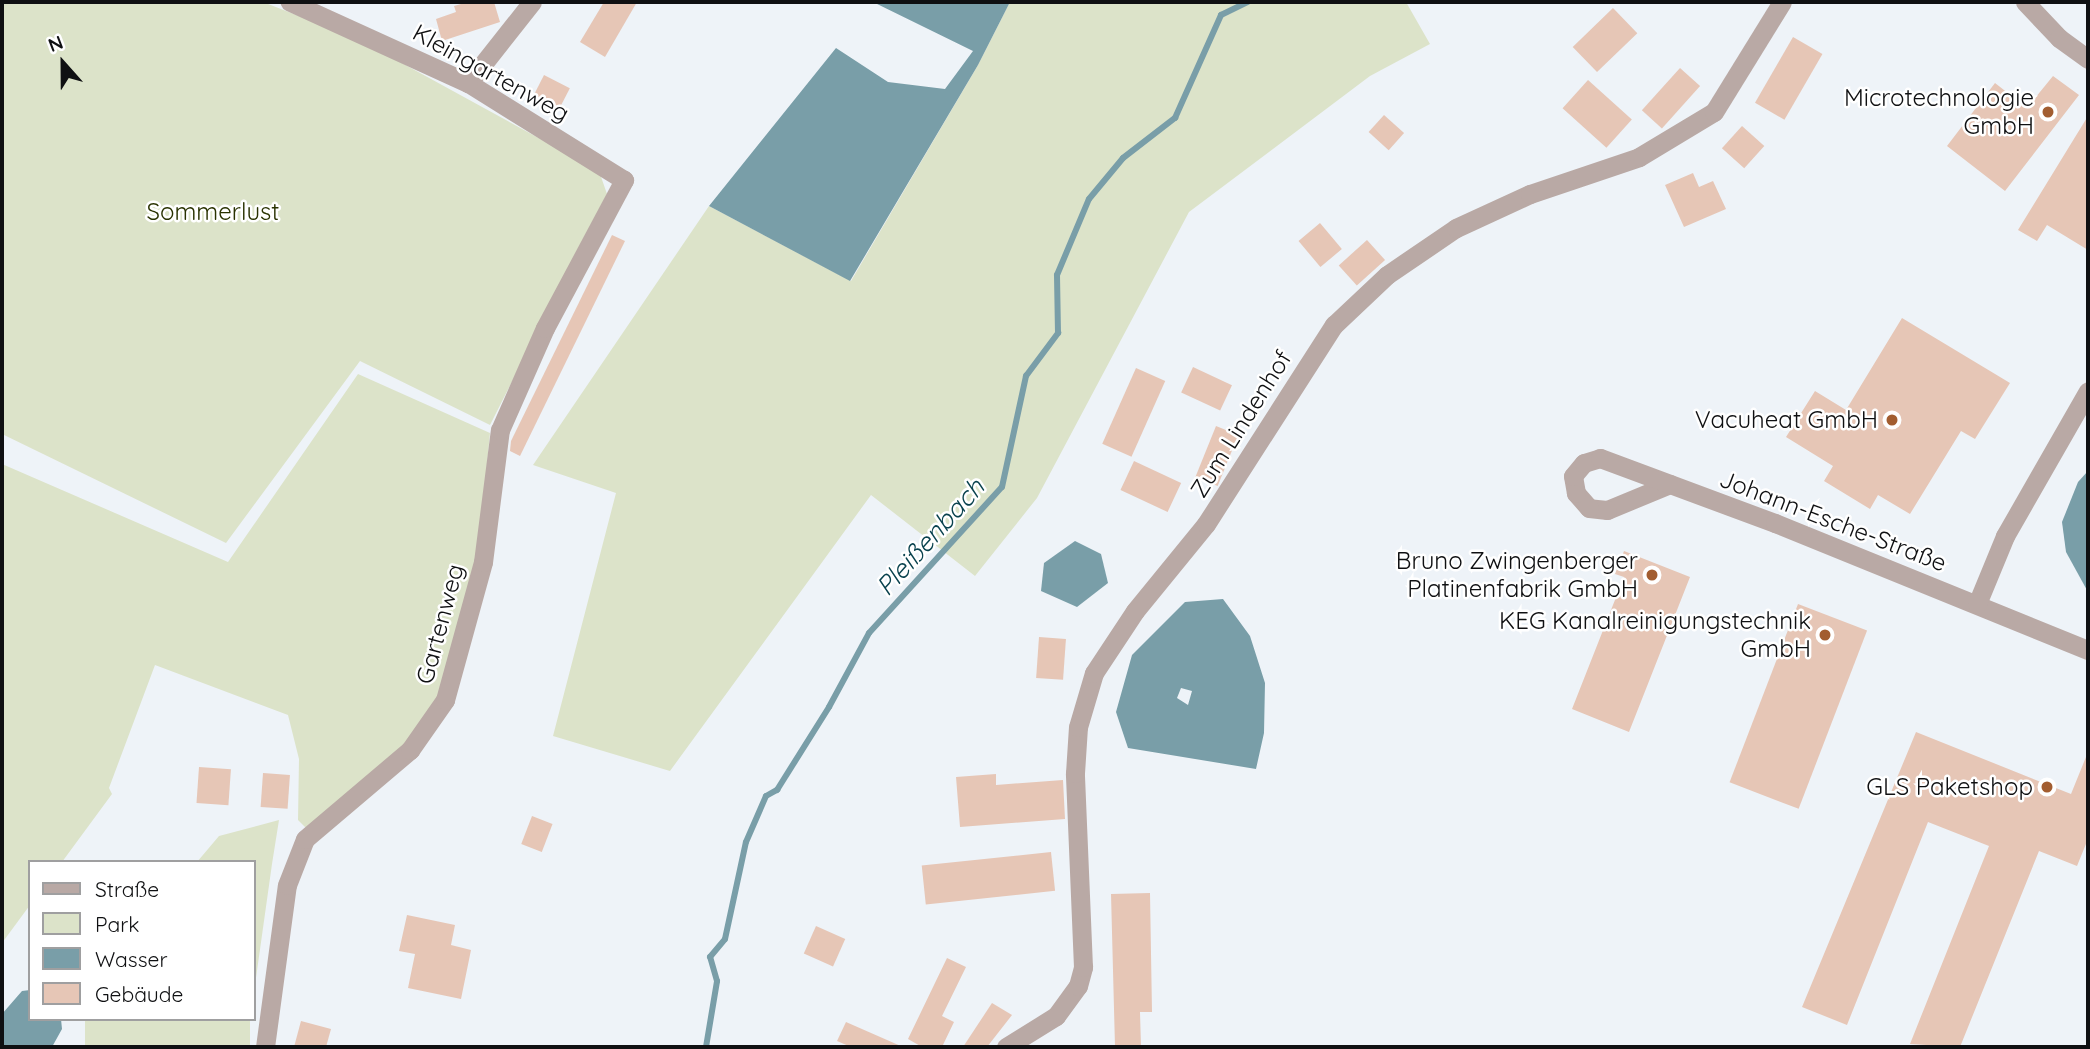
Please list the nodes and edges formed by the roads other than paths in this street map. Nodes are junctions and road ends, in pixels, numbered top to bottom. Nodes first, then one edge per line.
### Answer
1 (290, 2) edge
2 (532, 2) edge
3 (1782, 2) edge
4 (2025, 2) edge
5 (2088, 60) edge
6 (468, 83) junction
7 (624, 180) joint
8 (2088, 391) edge
9 (1670, 484) dead end
10 (1978, 604) junction
11 (2088, 650) edge
12 (265, 1047) edge
13 (1006, 1047) edge

1 - 6 street, Kleingartenweg
2 - 6 street
3 - 13 street, Zum Lindenhof
4 - 5 street
6 - 7 street, Kleingartenweg
7 - 12 street, Gartenweg
8 - 10 street
9 - 10 street, Johann-Esche-Straße
10 - 11 street, Johann-Esche-Straße

